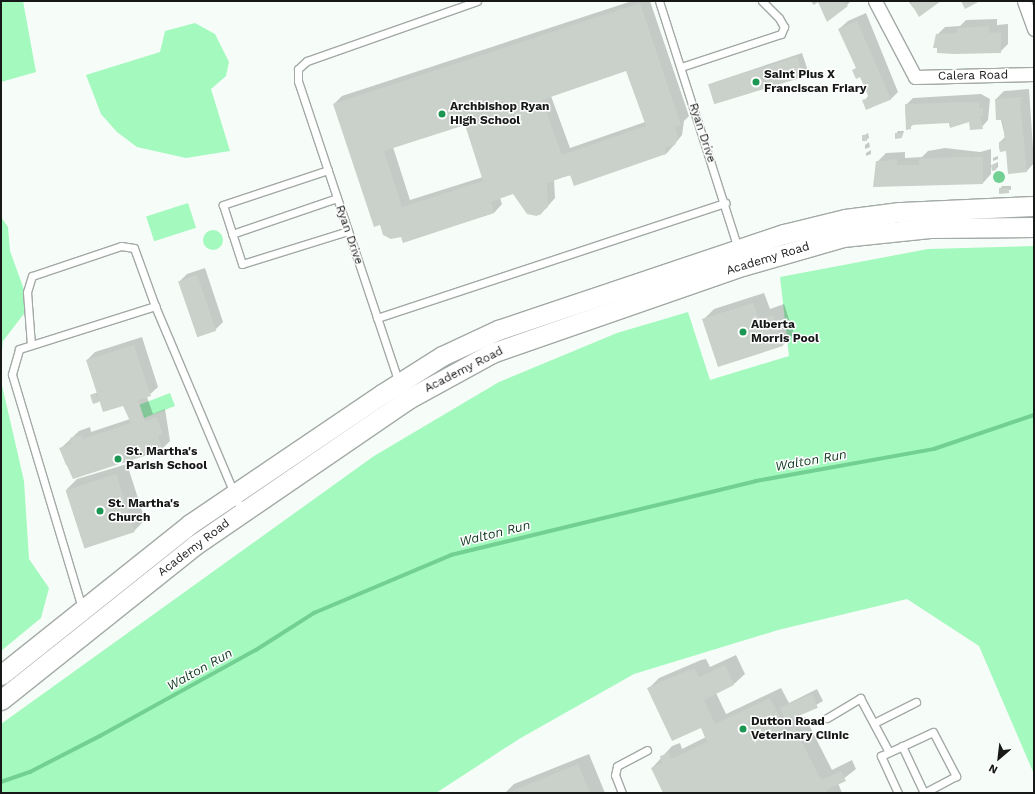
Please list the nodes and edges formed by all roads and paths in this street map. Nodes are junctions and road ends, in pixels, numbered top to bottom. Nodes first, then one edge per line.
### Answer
1 (477, 1) edge
2 (659, 1) edge
3 (762, 1) edge
4 (875, 1) edge
5 (1024, 1) edge
6 (1034, 29) edge
7 (681, 67) junction
8 (1034, 74) edge
9 (328, 170) junction
10 (337, 198) junction
11 (725, 203) junction
12 (1034, 206) edge
13 (1034, 227) edge
14 (348, 231) junction
15 (232, 234) junction
16 (740, 257) junction
17 (155, 306) junction
18 (377, 318) junction
19 (31, 345) junction
20 (403, 391) junction
21 (233, 495) junction
22 (242, 512) junction
23 (82, 610) junction
24 (96, 627) junction
25 (1, 675) edge
26 (1, 700) edge
27 (916, 702) dead end
28 (827, 718) dead end
29 (874, 723) junction
30 (902, 746) junction
31 (647, 750) dead end
32 (889, 752) junction
33 (622, 793) edge
34 (898, 793) edge
35 (924, 793) edge

1 - 9 lane, Ryan Drive
2 - 7 lane, Ryan Drive
3 - 7 lane
4 - 8 street, Calera Road
5 - 6 street
7 - 11 lane, Ryan Drive
9 - 10 lane, Ryan Drive
9 - 15 lane
10 - 14 lane, Ryan Drive
10 - 15 lane
11 - 16 lane, Ryan Drive
11 - 18 lane
12 - 16 main road, Academy Road
13 - 16 main road, Academy Road
14 - 15 lane
14 - 18 lane, Ryan Drive
16 - 20 main road, Academy Road
17 - 19 lane
17 - 19 lane
17 - 21 lane
18 - 20 lane, Ryan Drive
19 - 23 lane
20 - 21 main road, Academy Road
20 - 22 main road, Academy Road
21 - 22 lane
21 - 23 main road, Academy Road
22 - 24 main road, Academy Road
23 - 24 main road
23 - 25 main road, Academy Road
24 - 26 main road, Academy Road
27 - 29 lane
28 - 29 lane
29 - 32 lane
30 - 32 lane
30 - 35 lane
30 - 35 lane
31 - 33 lane
32 - 34 lane

